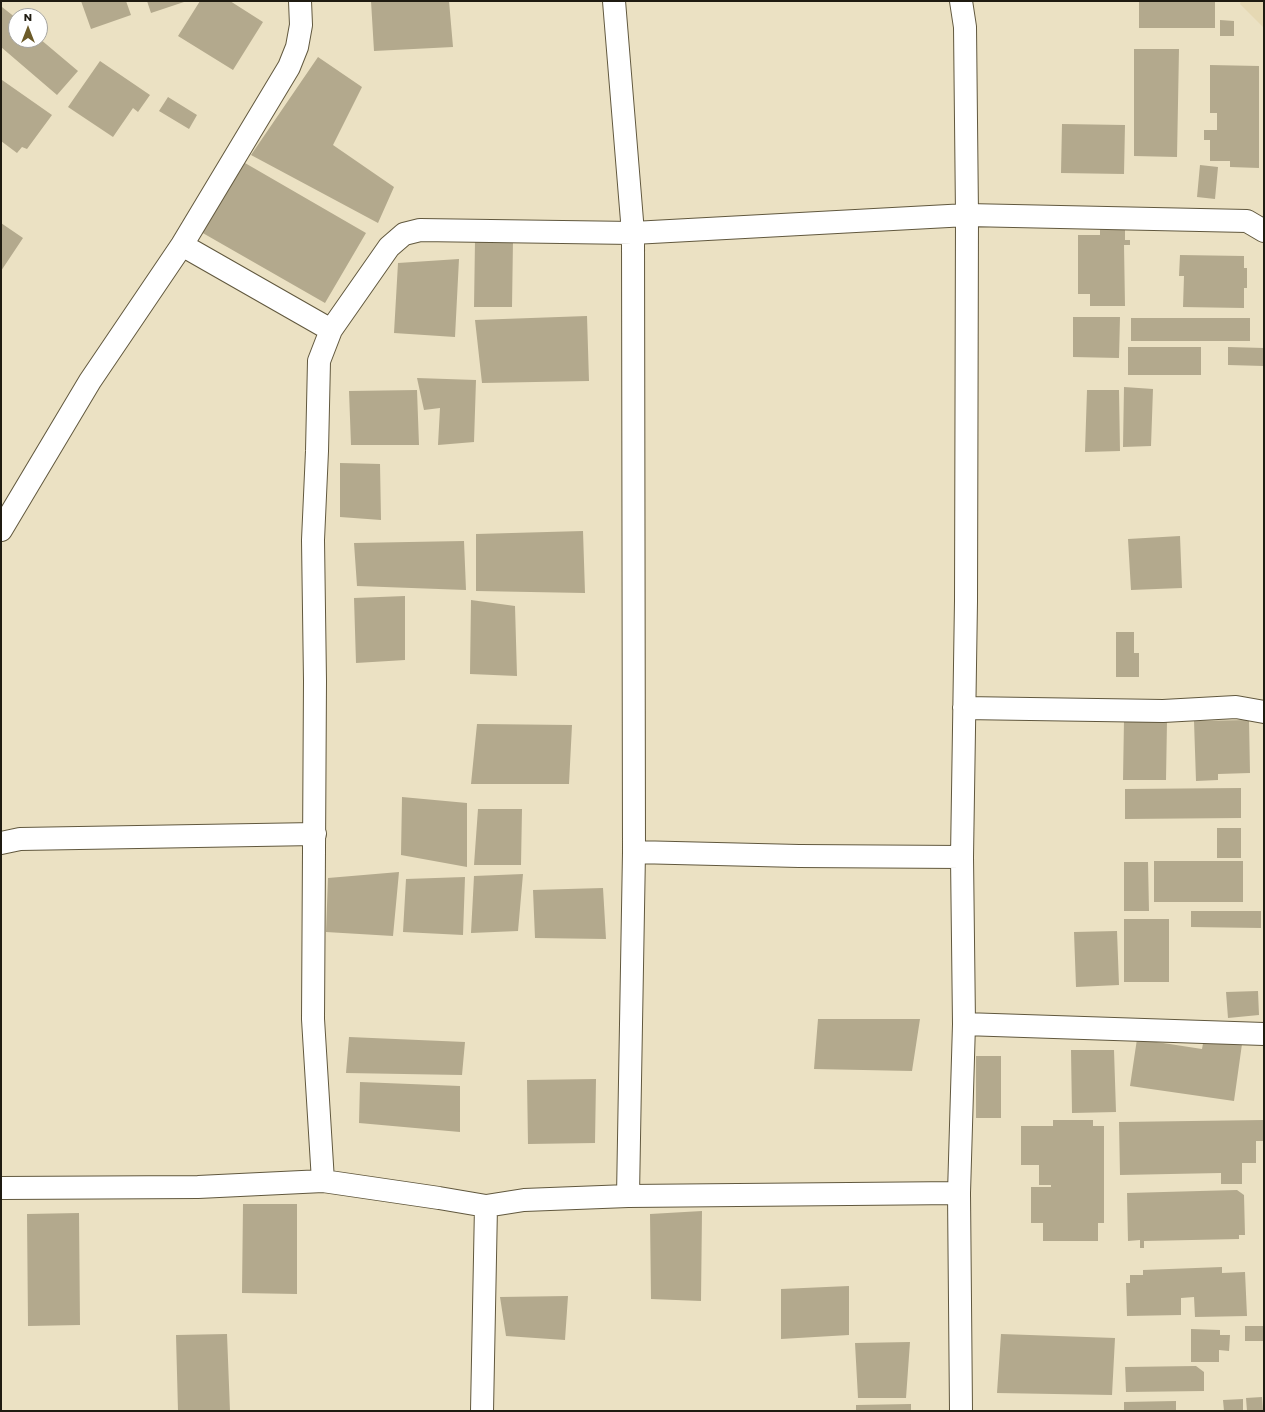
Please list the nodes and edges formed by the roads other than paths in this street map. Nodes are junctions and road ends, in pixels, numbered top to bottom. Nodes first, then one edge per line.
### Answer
1 (300, 1) edge
2 (614, 1) edge
3 (961, 1) edge
4 (967, 215) junction
5 (1264, 231) edge
6 (633, 233) junction
7 (182, 245) junction
8 (331, 330) junction
9 (1, 530) edge
10 (964, 708) junction
11 (1264, 712) edge
12 (315, 834) junction
13 (1, 843) edge
14 (634, 852) junction
15 (962, 857) junction
16 (964, 1024) junction
17 (1264, 1034) edge
18 (323, 1181) junction
19 (1, 1188) edge
20 (960, 1193) junction
21 (628, 1196) junction
22 (486, 1206) junction
23 (482, 1411) edge
24 (961, 1411) edge

1 - 7 street
2 - 6 street
3 - 4 street
4 - 5 street
4 - 6 street
4 - 10 street
6 - 8 street
6 - 14 street
7 - 8 street
7 - 9 street
8 - 12 street
10 - 11 street
10 - 15 street
12 - 13 street
12 - 18 street
14 - 15 street
14 - 21 street
15 - 16 street
16 - 17 street
16 - 20 street
18 - 19 street
18 - 22 street
20 - 21 street
20 - 24 street
21 - 22 street
22 - 23 street

